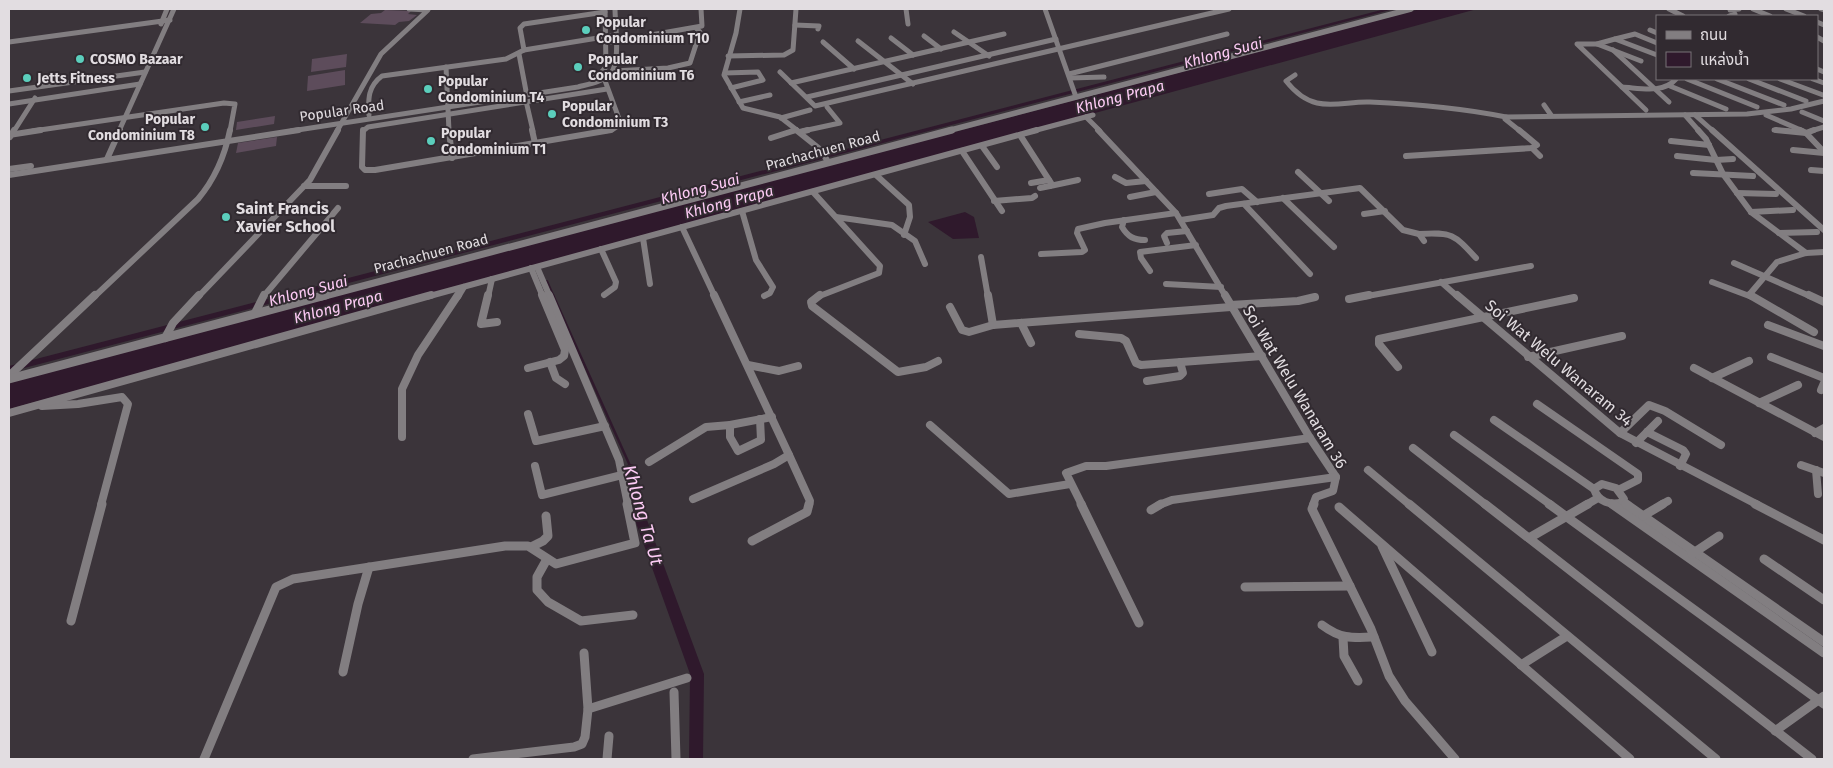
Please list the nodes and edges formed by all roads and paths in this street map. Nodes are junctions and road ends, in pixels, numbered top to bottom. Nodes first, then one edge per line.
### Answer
1 (167, 9) edge
2 (174, 9) edge
3 (409, 9) edge
4 (615, 9) edge
5 (701, 9) edge
6 (740, 9) edge
7 (796, 9) edge
8 (906, 9) edge
9 (1045, 9) edge
10 (1229, 9) edge
11 (1411, 9) edge
12 (1669, 9) edge
13 (1683, 9) edge
14 (1739, 9) edge
15 (1753, 9) edge
16 (1786, 9) edge
17 (1821, 9) edge
18 (605, 10) edge
19 (1730, 10) edge
20 (1824, 10) edge
21 (1674, 12) junction
22 (1735, 14) dead end
23 (1681, 15) edge
24 (1732, 15) edge
25 (1768, 15) edge
26 (1801, 15) edge
27 (170, 20) junction
28 (162, 21) junction
29 (908, 24) dead end
30 (795, 25) junction
31 (696, 28) junction
32 (818, 29) dead end
33 (1650, 30) dead end
34 (954, 32) dead end
35 (1656, 33) edge
36 (1004, 34) dead end
37 (1227, 34) dead end
38 (924, 36) dead end
39 (606, 37) junction
40 (615, 38) junction
41 (891, 38) dead end
42 (1056, 39) junction
43 (1615, 39) junction
44 (9, 41) edge
45 (858, 41) dead end
46 (823, 42) dead end
47 (606, 43) junction
48 (970, 43) junction
49 (1656, 43) edge
50 (157, 44) junction
51 (1597, 44) junction
52 (941, 49) junction
53 (1060, 49) junction
54 (524, 50) junction
55 (1613, 50) junction
56 (519, 54) junction
57 (913, 55) junction
58 (988, 55) junction
59 (1656, 55) edge
60 (728, 56) junction
61 (1641, 61) dead end
62 (885, 62) junction
63 (1001, 63) junction
64 (446, 67) junction
65 (854, 68) junction
66 (614, 70) junction
67 (780, 72) dead end
68 (725, 73) junction
69 (144, 74) junction
70 (902, 75) junction
71 (1294, 75) dead end
72 (1069, 76) junction
73 (1104, 77) dead end
74 (604, 78) junction
75 (1675, 80) edge
76 (1689, 80) edge
77 (1720, 80) edge
78 (1752, 80) edge
79 (1782, 80) edge
80 (791, 82) junction
81 (140, 84) junction
82 (913, 84) junction
83 (1670, 86) junction
84 (1622, 87) junction
85 (732, 88) junction
86 (1654, 88) junction
87 (607, 89) junction
88 (40, 90) junction
89 (526, 91) junction
90 (9, 93) edge
91 (770, 95) dead end
92 (1080, 96) junction
93 (807, 98) junction
94 (1824, 98) edge
95 (34, 100) junction
96 (526, 101) junction
97 (1806, 101) dead end
98 (739, 102) junction
99 (1669, 102) dead end
100 (9, 104) edge
101 (1544, 105) dead end
102 (1784, 105) dead end
103 (827, 107) dead end
104 (1756, 107) dead end
105 (447, 108) junction
106 (1726, 109) dead end
107 (810, 110) dead end
108 (1646, 110) dead end
109 (1802, 112) dead end
110 (1695, 114) junction
111 (369, 115) junction
112 (1685, 115) junction
113 (1766, 115) dead end
114 (1506, 116) junction
115 (1551, 116) junction
116 (126, 117) junction
117 (781, 118) junction
118 (343, 120) junction
119 (1824, 121) edge
120 (1824, 127) edge
121 (1774, 130) dead end
122 (798, 131) junction
123 (1806, 132) junction
124 (10, 136) edge
125 (1020, 136) junction
126 (228, 138) junction
127 (771, 138) dead end
128 (1671, 142) dead end
129 (535, 143) junction
130 (1709, 145) junction
131 (982, 146) junction
132 (1821, 146) edge
133 (1532, 148) junction
134 (1793, 150) dead end
135 (962, 151) junction
136 (1443, 153) junction
137 (1824, 153) edge
138 (108, 156) junction
139 (1406, 156) dead end
140 (1540, 156) dead end
141 (1677, 156) dead end
142 (452, 158) junction
143 (1734, 159) dead end
144 (1716, 160) junction
145 (1449, 161) dead end
146 (828, 162) junction
147 (997, 168) dead end
148 (9, 169) edge
149 (1812, 170) dead end
150 (1824, 171) edge
151 (1298, 172) dead end
152 (1693, 173) dead end
153 (9, 175) edge
154 (876, 175) junction
155 (1724, 176) junction
156 (1753, 176) dead end
157 (1115, 178) dead end
158 (1078, 180) dead end
159 (1146, 180) junction
160 (1031, 183) dead end
161 (1049, 183) junction
162 (304, 186) junction
163 (346, 186) dead end
164 (1040, 188) dead end
165 (813, 192) junction
166 (1156, 192) junction
167 (1320, 193) junction
168 (1737, 193) junction
169 (1209, 194) dead end
170 (1776, 194) dead end
171 (1035, 196) dead end
172 (1130, 197) dead end
173 (1283, 198) junction
174 (994, 201) junction
175 (1328, 201) dead end
176 (1257, 202) junction
177 (1244, 204) junction
178 (338, 208) dead end
179 (1793, 210) dead end
180 (742, 211) junction
181 (1385, 211) junction
182 (1002, 212) dead end
183 (1751, 212) junction
184 (1364, 214) dead end
185 (1179, 216) junction
186 (836, 217) junction
187 (1124, 220) junction
188 (682, 227) junction
189 (1824, 230) edge
190 (1187, 231) junction
191 (1817, 232) dead end
192 (1779, 233) junction
193 (904, 234) junction
194 (1419, 234) junction
195 (643, 238) junction
196 (1145, 240) dead end
197 (1424, 241) dead end
198 (1167, 243) dead end
199 (1196, 245) junction
200 (1334, 247) dead end
201 (601, 249) junction
202 (1824, 252) edge
203 (1806, 253) junction
204 (1041, 254) dead end
205 (981, 257) dead end
206 (1476, 258) dead end
207 (1734, 263) dead end
208 (926, 264) dead end
209 (1531, 266) dead end
210 (534, 267) junction
211 (1150, 271) dead end
212 (1310, 274) dead end
213 (1766, 275) junction
214 (492, 279) junction
215 (1441, 282) junction
216 (1712, 282) dead end
217 (650, 284) dead end
218 (1166, 284) dead end
219 (464, 287) junction
220 (1221, 287) junction
221 (604, 295) dead end
222 (1749, 295) junction
223 (764, 296) dead end
224 (1315, 297) dead end
225 (1574, 298) dead end
226 (1349, 299) dead end
227 (1824, 302) edge
228 (1231, 306) junction
229 (950, 307) dead end
230 (255, 313) junction
231 (1482, 317) junction
232 (497, 322) dead end
233 (1022, 323) junction
234 (993, 325) junction
235 (1768, 325) dead end
236 (1814, 332) dead end
237 (168, 334) junction
238 (1079, 334) dead end
239 (1622, 336) dead end
240 (1031, 343) dead end
241 (1824, 346) edge
242 (1262, 356) junction
243 (1528, 356) junction
244 (1771, 356) dead end
245 (938, 361) dead end
246 (1749, 361) dead end
247 (550, 362) junction
248 (1180, 362) junction
249 (748, 365) junction
250 (798, 366) dead end
251 (528, 368) dead end
252 (1398, 368) dead end
253 (1694, 368) dead end
254 (9, 378) edge
255 (1712, 378) junction
256 (1824, 378) edge
257 (1146, 381) dead end
258 (565, 384) dead end
259 (1798, 385) dead end
260 (1760, 403) junction
261 (1537, 404) dead end
262 (37, 405) junction
263 (9, 413) edge
264 (528, 414) dead end
265 (772, 417) junction
266 (760, 419) junction
267 (1494, 420) dead end
268 (1658, 421) dead end
269 (730, 425) junction
270 (930, 425) dead end
271 (605, 426) junction
272 (1824, 428) edge
273 (1647, 432) junction
274 (1620, 433) junction
275 (1815, 433) junction
276 (1454, 435) dead end
277 (402, 437) dead end
278 (1824, 437) edge
279 (1310, 438) junction
280 (1636, 443) junction
281 (1721, 445) dead end
282 (1413, 448) dead end
283 (789, 455) junction
284 (648, 462) dead end
285 (1801, 465) dead end
286 (534, 466) dead end
287 (1680, 466) junction
288 (1368, 470) dead end
289 (1820, 472) edge
290 (622, 475) junction
291 (1336, 477) junction
292 (1070, 484) junction
293 (1594, 488) junction
294 (1618, 490) junction
295 (1818, 494) dead end
296 (693, 498) dead end
297 (1598, 498) junction
298 (1623, 502) junction
299 (1668, 502) dead end
300 (1612, 504) junction
301 (1339, 507) dead end
302 (1151, 510) dead end
303 (546, 516) dead end
304 (1566, 516) junction
305 (1643, 516) junction
306 (1720, 536) dead end
307 (1529, 538) junction
308 (1824, 540) edge
309 (752, 541) dead end
310 (1380, 543) junction
311 (531, 547) junction
312 (1692, 555) junction
313 (547, 559) junction
314 (1764, 560) dead end
315 (369, 567) junction
316 (1350, 586) junction
317 (1245, 587) dead end
318 (1824, 600) edge
319 (633, 615) dead end
320 (71, 621) dead end
321 (1139, 623) dead end
322 (1322, 625) dead end
323 (1374, 636) junction
324 (1568, 636) junction
325 (1343, 638) junction
326 (1824, 642) edge
327 (1432, 652) dead end
328 (584, 653) dead end
329 (1824, 653) edge
330 (1521, 665) junction
331 (343, 672) dead end
332 (688, 678) dead end
333 (1358, 681) dead end
334 (674, 692) dead end
335 (1822, 700) edge
336 (588, 709) junction
337 (1775, 731) junction
338 (609, 736) dead end
339 (204, 759) edge
340 (473, 759) edge
341 (606, 759) edge
342 (676, 759) edge
343 (1455, 759) edge
344 (1630, 759) edge
345 (1716, 759) edge
346 (1812, 759) edge

1 - 28 street
2 - 27 street
3 - 118 street
4 - 40 street
5 - 31 street
6 - 60 street
7 - 30 street
8 - 29 street
9 - 42 street
10 - 53 street
11 - 92 street, Prachachuen Road
12 - 21 street
13 - 21 street
14 - 19 street
15 - 25 street
16 - 26 street
17 - 20 street
18 - 39 street, Popular Road
18 - 54 street
21 - 23 street
22 - 24 street
27 - 28 street
27 - 50 street
28 - 44 street
28 - 50 street
30 - 32 street
30 - 60 street
31 - 40 street
31 - 66 street
33 - 35 street
34 - 48 street
36 - 48 street
37 - 72 street
38 - 52 street
39 - 40 street
39 - 47 street, Popular Road
39 - 54 street
40 - 47 street
40 - 66 street
41 - 57 street
42 - 53 street
42 - 58 street
43 - 49 street
43 - 51 street
43 - 59 street
45 - 62 street
46 - 65 street
47 - 89 street, Popular Road
48 - 52 street
48 - 58 street
50 - 69 street
51 - 55 street
51 - 84 street
52 - 57 street
53 - 63 street
53 - 72 street
54 - 56 street
55 - 61 street
55 - 86 street
56 - 64 street
56 - 89 street
57 - 62 street
58 - 63 street
58 - 70 street
60 - 68 street
62 - 65 street
62 - 70 street
63 - 82 street
64 - 105 street
64 - 111 street
65 - 80 street
66 - 74 street, Popular Road
67 - 80 street
68 - 85 street
68 - 85 street
69 - 81 street
69 - 88 street
69 - 90 street
70 - 82 street
70 - 93 street
71 - 114 street
72 - 73 street
72 - 92 street
74 - 87 street
74 - 105 street, Popular Road
75 - 83 street
76 - 104 street
77 - 102 street
78 - 97 street
79 - 94 street
80 - 93 street
81 - 95 street
81 - 116 street
82 - 93 street
83 - 86 street
83 - 106 street
84 - 86 street
84 - 108 street
85 - 98 street
86 - 99 street
87 - 96 street
87 - 129 street
88 - 90 street
88 - 95 street
89 - 105 street, Popular Road
91 - 98 street
92 - 146 street, Prachachuen Road
94 - 110 street
95 - 100 street
95 - 124 street
96 - 105 street
96 - 129 street
98 - 117 street
101 - 115 street
103 - 122 street
105 - 111 street, Popular Road
105 - 118 street, Popular Road
105 - 142 street
105 - 142 street
107 - 117 street
109 - 119 street
110 - 112 street
110 - 189 street
111 - 118 street, Popular Road
112 - 115 street
112 - 130 street
113 - 123 street
114 - 115 street
114 - 133 street
116 - 124 street
116 - 126 street
116 - 138 street
117 - 122 street
118 - 126 street, Popular Road
118 - 162 street
120 - 123 street
121 - 123 street
122 - 127 street
122 - 146 street
123 - 132 street
125 - 131 street
125 - 159 street, Soi Wat Welu Wanaram 36
125 - 161 street
126 - 138 street, Popular Road
126 - 254 street
128 - 130 street
129 - 142 street
130 - 144 street
131 - 135 street
131 - 147 street
132 - 137 street
133 - 136 street
133 - 140 street
134 - 137 street
135 - 154 street
135 - 174 street
136 - 139 street
136 - 145 street
138 - 148 street, Popular Road
138 - 153 street, Popular Road
141 - 144 street
143 - 144 street
144 - 155 street
146 - 230 street, Prachachuen Road
149 - 150 street
151 - 167 street
152 - 155 street
154 - 165 street
154 - 193 street
155 - 156 street
155 - 168 street
157 - 159 street
158 - 161 street
159 - 166 street, Soi Wat Welu Wanaram 36
160 - 161 street
161 - 164 street
162 - 163 street
162 - 237 street
165 - 180 street
165 - 186 street
166 - 172 street
166 - 185 street, Soi Wat Welu Wanaram 36
167 - 173 street
167 - 175 street
167 - 181 street
168 - 170 street
168 - 183 street
169 - 176 street
171 - 174 street
173 - 176 street
173 - 200 street
174 - 182 street
176 - 177 street
177 - 185 street
177 - 212 street
178 - 230 street
179 - 183 street
180 - 188 street
180 - 223 street
181 - 184 street
181 - 194 street
183 - 192 street
185 - 187 street
185 - 190 street, Soi Wat Welu Wanaram 36
186 - 193 street
186 - 245 street
187 - 196 street
187 - 204 street
188 - 195 street
188 - 249 street
190 - 198 street
190 - 199 street, Soi Wat Welu Wanaram 36
191 - 192 street
192 - 203 street
193 - 208 street
194 - 197 street
194 - 206 street
195 - 201 street
195 - 217 street
199 - 211 street
199 - 220 street, Soi Wat Welu Wanaram 36
201 - 210 street
201 - 221 street
202 - 203 street
203 - 213 street
205 - 234 street
207 - 213 street
209 - 215 street
210 - 214 street
210 - 247 street
210 - 271 street
213 - 222 street
213 - 227 street
214 - 219 street
214 - 232 street
215 - 226 street
215 - 231 street, Soi Wat Welu Wanaram 34
216 - 222 street
218 - 220 street
219 - 262 street
219 - 277 street
220 - 228 street, Soi Wat Welu Wanaram 36
222 - 236 street
224 - 228 street
225 - 231 street
228 - 233 street
228 - 242 street, Soi Wat Welu Wanaram 36
229 - 234 street
230 - 237 street, Prachachuen Road
231 - 243 street, Soi Wat Welu Wanaram 34
231 - 252 street
233 - 234 street
233 - 240 street
235 - 241 street
237 - 254 street, Prachachuen Road
238 - 248 street
239 - 243 street
242 - 248 street
242 - 279 street, Soi Wat Welu Wanaram 36
243 - 274 street, Soi Wat Welu Wanaram 34
244 - 256 street
246 - 255 street
247 - 251 street
247 - 258 street
248 - 257 street
249 - 250 street
249 - 265 street
253 - 255 street
255 - 260 street
259 - 260 street
260 - 275 street
261 - 294 street
262 - 263 street
262 - 320 street
264 - 271 street
265 - 266 street
265 - 283 street
266 - 269 street
266 - 269 street
267 - 293 street
268 - 273 street
269 - 284 street
270 - 292 street
271 - 290 street
272 - 275 street
273 - 280 street
273 - 287 street
274 - 280 street, Soi Wat Welu Wanaram 34
274 - 281 street
275 - 278 street
276 - 304 street
279 - 291 street, Soi Wat Welu Wanaram 36
279 - 292 street
280 - 287 street, Soi Wat Welu Wanaram 34
282 - 307 street
283 - 296 street
283 - 309 street
285 - 289 street
286 - 290 street
287 - 308 street, Soi Wat Welu Wanaram 34
288 - 324 street
289 - 295 street
290 - 313 street
291 - 302 street
291 - 316 street, Soi Wat Welu Wanaram 36
292 - 321 street
293 - 294 street
293 - 297 street
294 - 298 street
297 - 300 street
297 - 304 street
298 - 300 street
298 - 305 street
299 - 305 street
300 - 312 street
301 - 310 street
303 - 311 street
304 - 307 street
304 - 335 street
305 - 312 street
306 - 312 street
307 - 337 street
310 - 327 street
310 - 330 street
311 - 313 street
311 - 315 street
312 - 326 street
312 - 329 street
313 - 319 street
314 - 318 street
315 - 331 street
315 - 339 street
316 - 317 street
316 - 323 street, Soi Wat Welu Wanaram 36
322 - 325 street
323 - 325 street
323 - 343 street, Soi Wat Welu Wanaram 36
324 - 330 street
324 - 345 street
325 - 333 street
328 - 336 street
330 - 344 street
332 - 336 street
334 - 342 street
335 - 337 street
336 - 340 street
337 - 346 street
338 - 341 street

